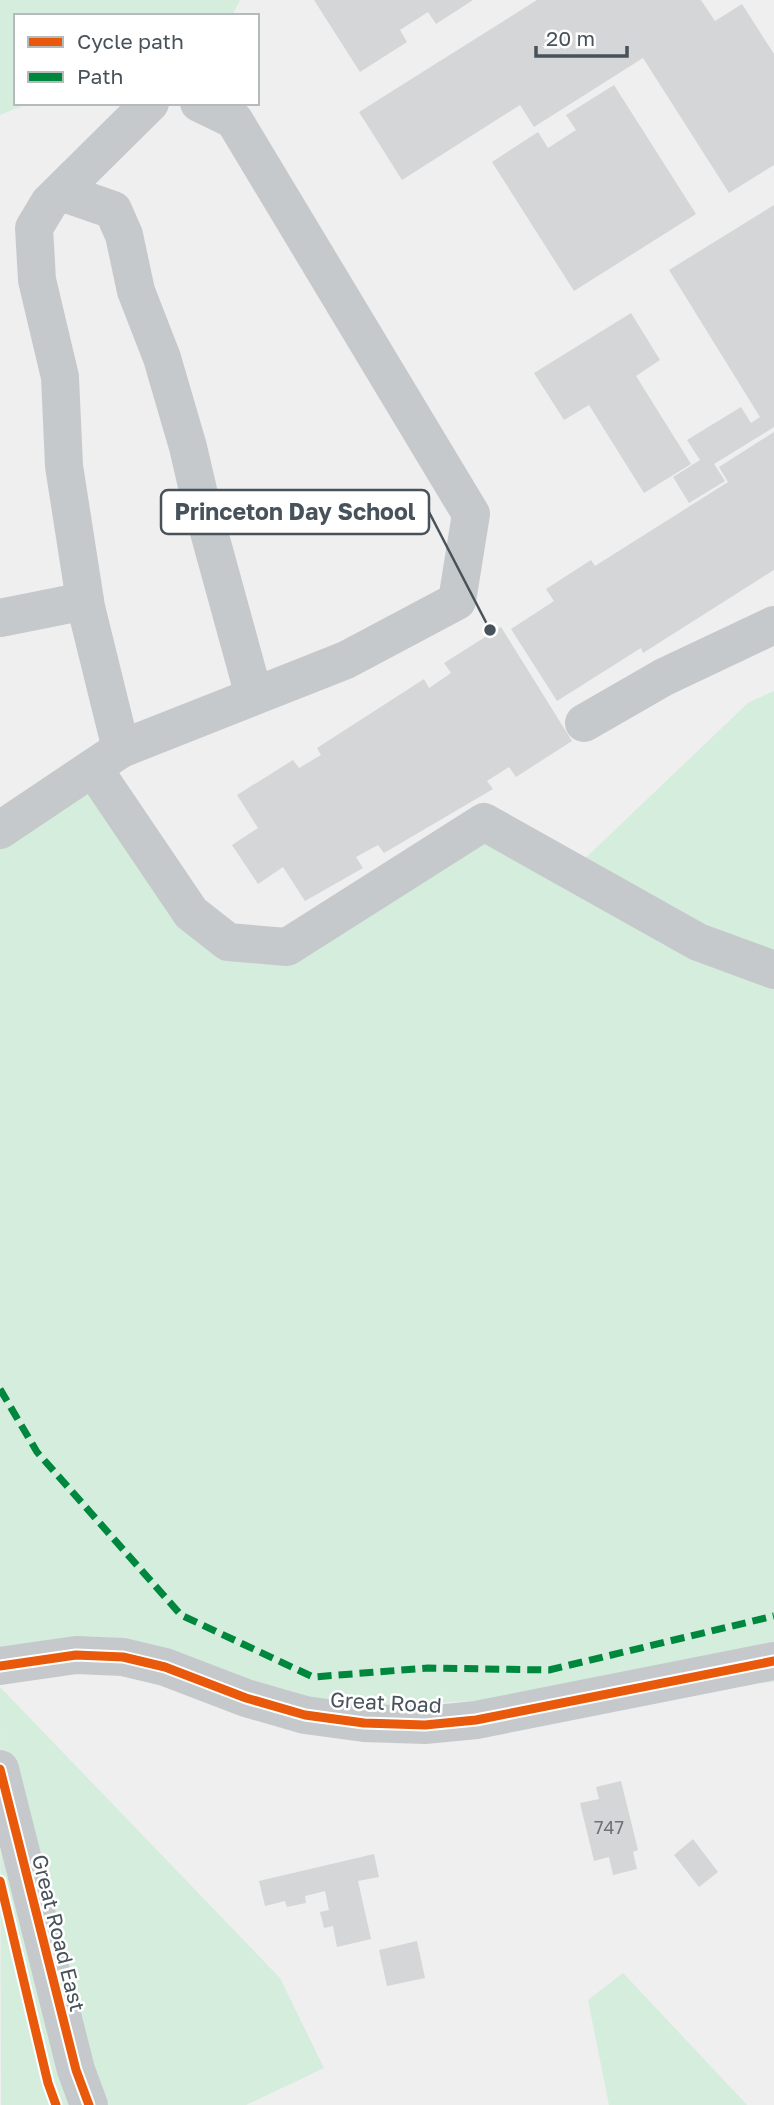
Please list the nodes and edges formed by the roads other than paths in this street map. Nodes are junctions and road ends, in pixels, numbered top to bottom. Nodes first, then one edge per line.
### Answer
1 (148, 105) edge
2 (203, 105) edge
3 (61, 192) junction
4 (85, 601) junction
5 (0, 618) edge
6 (774, 625) edge
7 (254, 696) junction
8 (584, 723) dead end
9 (107, 759) junction
10 (0, 830) edge
11 (774, 970) edge
12 (774, 1661) edge
13 (0, 1667) edge
14 (0, 1769) edge
15 (89, 2105) edge

1 - 3 street
2 - 7 street
3 - 4 street
3 - 7 street
4 - 5 street
4 - 9 street
6 - 8 street
7 - 9 street
9 - 10 street
9 - 11 street
12 - 13 street, Great Road
14 - 15 street, Great Road East

